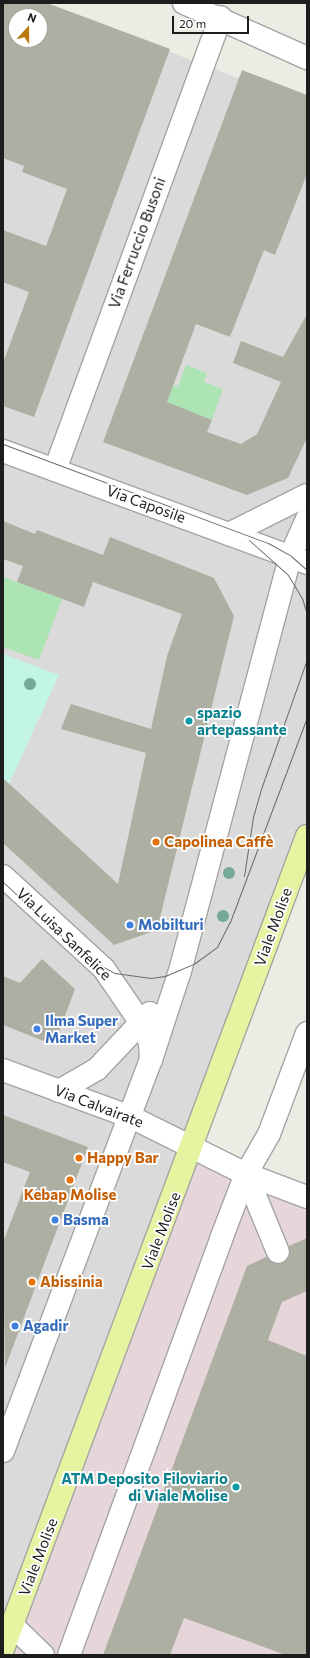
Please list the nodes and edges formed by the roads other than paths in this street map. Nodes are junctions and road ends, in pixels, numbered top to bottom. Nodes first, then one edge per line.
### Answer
1 (184, 3) edge
2 (221, 17) junction
3 (307, 42) edge
4 (307, 58) edge
5 (3, 451) edge
6 (55, 470) junction
7 (307, 495) edge
8 (307, 519) edge
9 (229, 534) junction
10 (298, 560) edge
11 (307, 836) edge
12 (3, 876) edge
13 (180, 971) junction
14 (141, 1023) junction
15 (307, 1033) edge
16 (151, 1060) junction
17 (3, 1070) edge
18 (59, 1091) junction
19 (131, 1117) junction
20 (192, 1148) junction
21 (246, 1174) junction
22 (307, 1197) edge
23 (278, 1252) dead end
24 (4, 1446) edge
25 (12, 1625) junction
26 (3, 1649) edge
27 (43, 1655) edge
28 (69, 1655) edge

1 - 2 street
2 - 3 street
2 - 4 street
2 - 6 street, Via Ferruccio Busoni
5 - 6 street, Via Caposile
6 - 9 street, Via Caposile
7 - 9 street
8 - 10 street
9 - 10 street, Via Caposile
10 - 13 street
11 - 20 main road, Viale Molise
12 - 14 street, Via Luisa Sanfelice
13 - 14 street
13 - 16 street
14 - 16 street, Via Luisa Sanfelice
14 - 18 street
15 - 21 street
16 - 19 street
17 - 18 street, Via Calvairate
18 - 19 street, Via Calvairate
19 - 20 street, Via Calvairate
19 - 24 street
20 - 21 street, Via Calvairate
20 - 25 main road, Viale Molise
21 - 22 street, Via Calvairate
21 - 23 street
21 - 28 street
25 - 26 main road, Viale Molise
25 - 27 street

